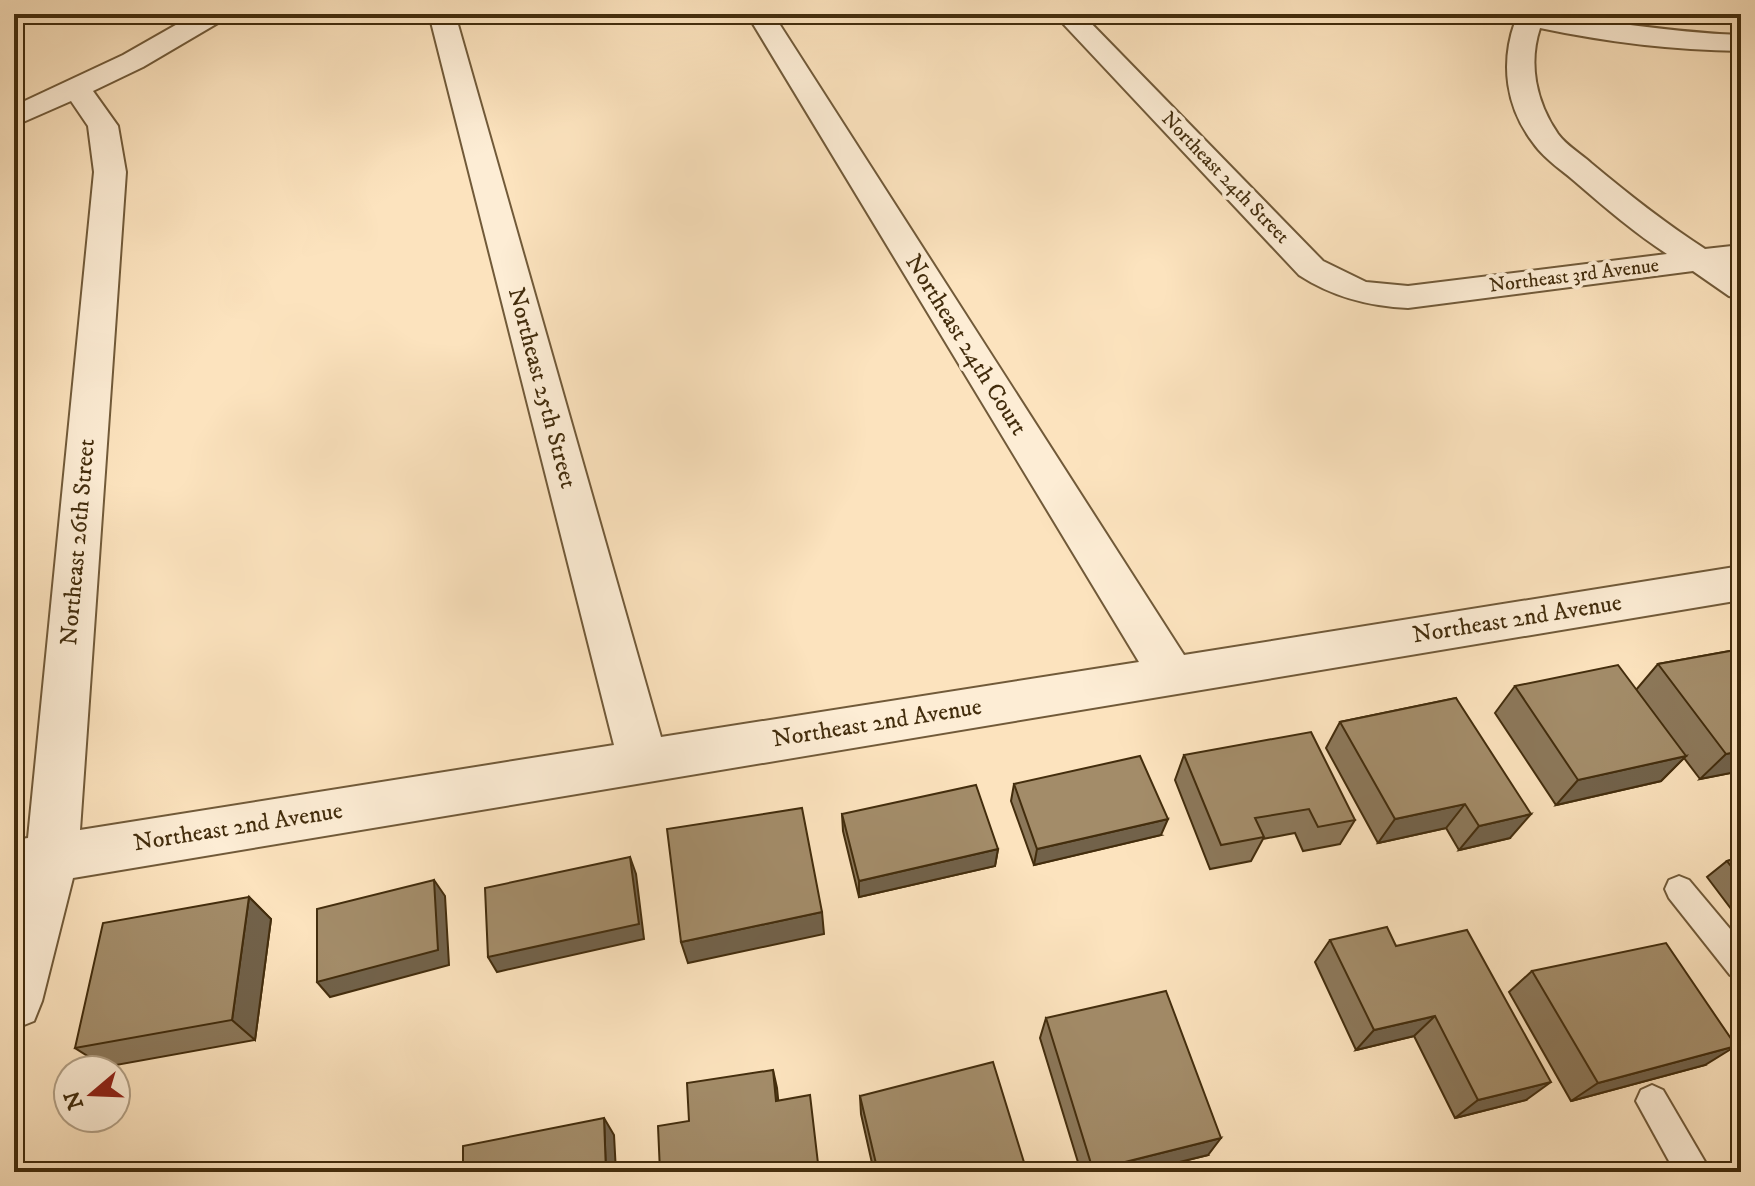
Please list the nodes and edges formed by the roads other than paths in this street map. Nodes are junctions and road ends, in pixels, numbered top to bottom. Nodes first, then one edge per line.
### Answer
1 (214, 14) edge
2 (442, 14) edge
3 (760, 14) edge
4 (1067, 14) edge
5 (1526, 15) edge
6 (1741, 43) edge
7 (75, 89) junction
8 (14, 117) edge
9 (1741, 255) edge
10 (1698, 261) junction
11 (1741, 288) edge
12 (1408, 297) joint
13 (1741, 583) edge
14 (1172, 675) junction
15 (643, 761) junction
16 (33, 860) edge
17 (1679, 889) dead end
18 (1741, 965) edge
19 (14, 1001) edge
20 (1652, 1101) dead end
21 (1694, 1172) edge

1 - 7 street
2 - 15 street, Northeast 25th Street
3 - 14 street, Northeast 24th Court
4 - 12 street, Northeast 24th Street
5 - 6 street
5 - 10 street
7 - 8 street
7 - 16 street, Northeast 26th Street
9 - 10 street, Northeast 3rd Avenue
10 - 11 street
10 - 12 street, Northeast 3rd Avenue
13 - 14 street, Northeast 2nd Avenue
14 - 15 street, Northeast 2nd Avenue
15 - 16 street, Northeast 2nd Avenue
16 - 19 street, Northeast 26th Street
17 - 18 lane
20 - 21 lane

